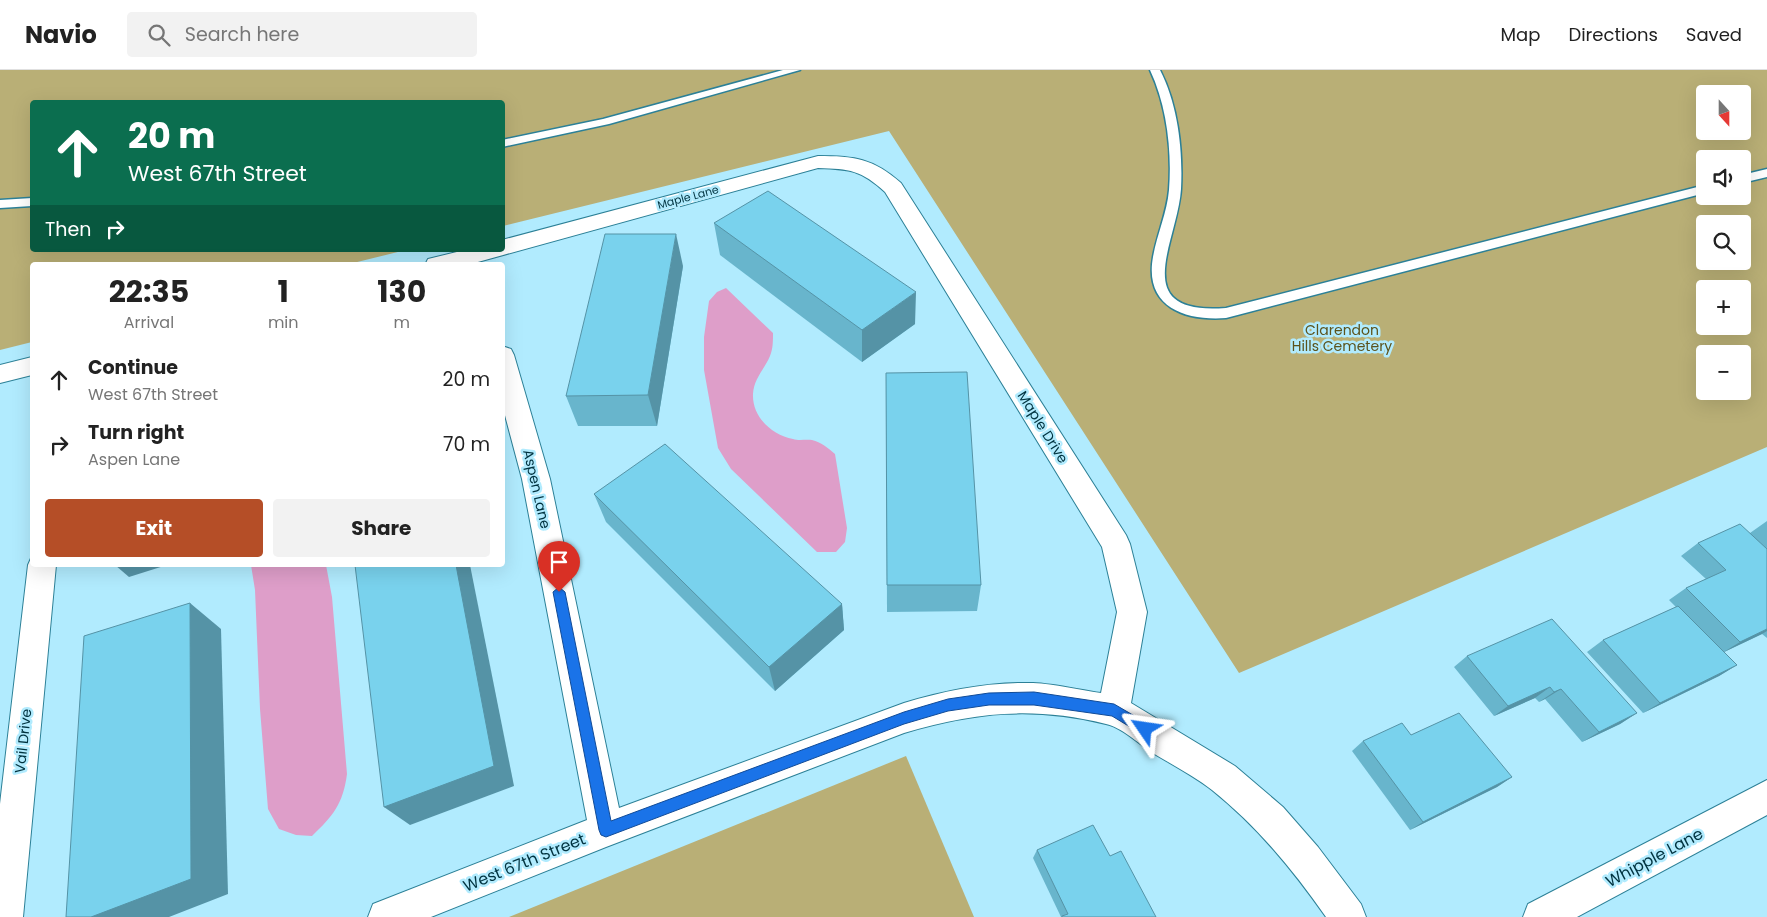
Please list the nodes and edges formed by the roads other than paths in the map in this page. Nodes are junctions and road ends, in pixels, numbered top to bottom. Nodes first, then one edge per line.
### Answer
1 (795, 70) edge
2 (1155, 70) edge
3 (505, 143) edge
4 (875, 170) joint
5 (1767, 173) edge
6 (1751, 177) edge
7 (1696, 191) edge
8 (30, 202) edge
9 (0, 204) edge
10 (505, 247) edge
11 (483, 257) edge
12 (454, 262) edge
13 (30, 366) edge
14 (505, 366) edge
15 (0, 374) edge
16 (42, 567) edge
17 (1114, 710) junction
18 (1767, 798) edge
19 (606, 830) junction
20 (5, 917) edge
21 (386, 917) edge
22 (1348, 917) edge
23 (1541, 917) edge

1 - 3 lane
2 - 7 lane
4 - 10 street, Maple Lane
4 - 17 street, Maple Drive
5 - 6 lane
8 - 9 lane
11 - 12 street
13 - 15 street
14 - 19 street, Aspen Lane
16 - 20 street, Vail Drive
17 - 19 street, West 67th Street
17 - 22 street
18 - 23 street, Whipple Lane
19 - 21 street, West 67th Street

